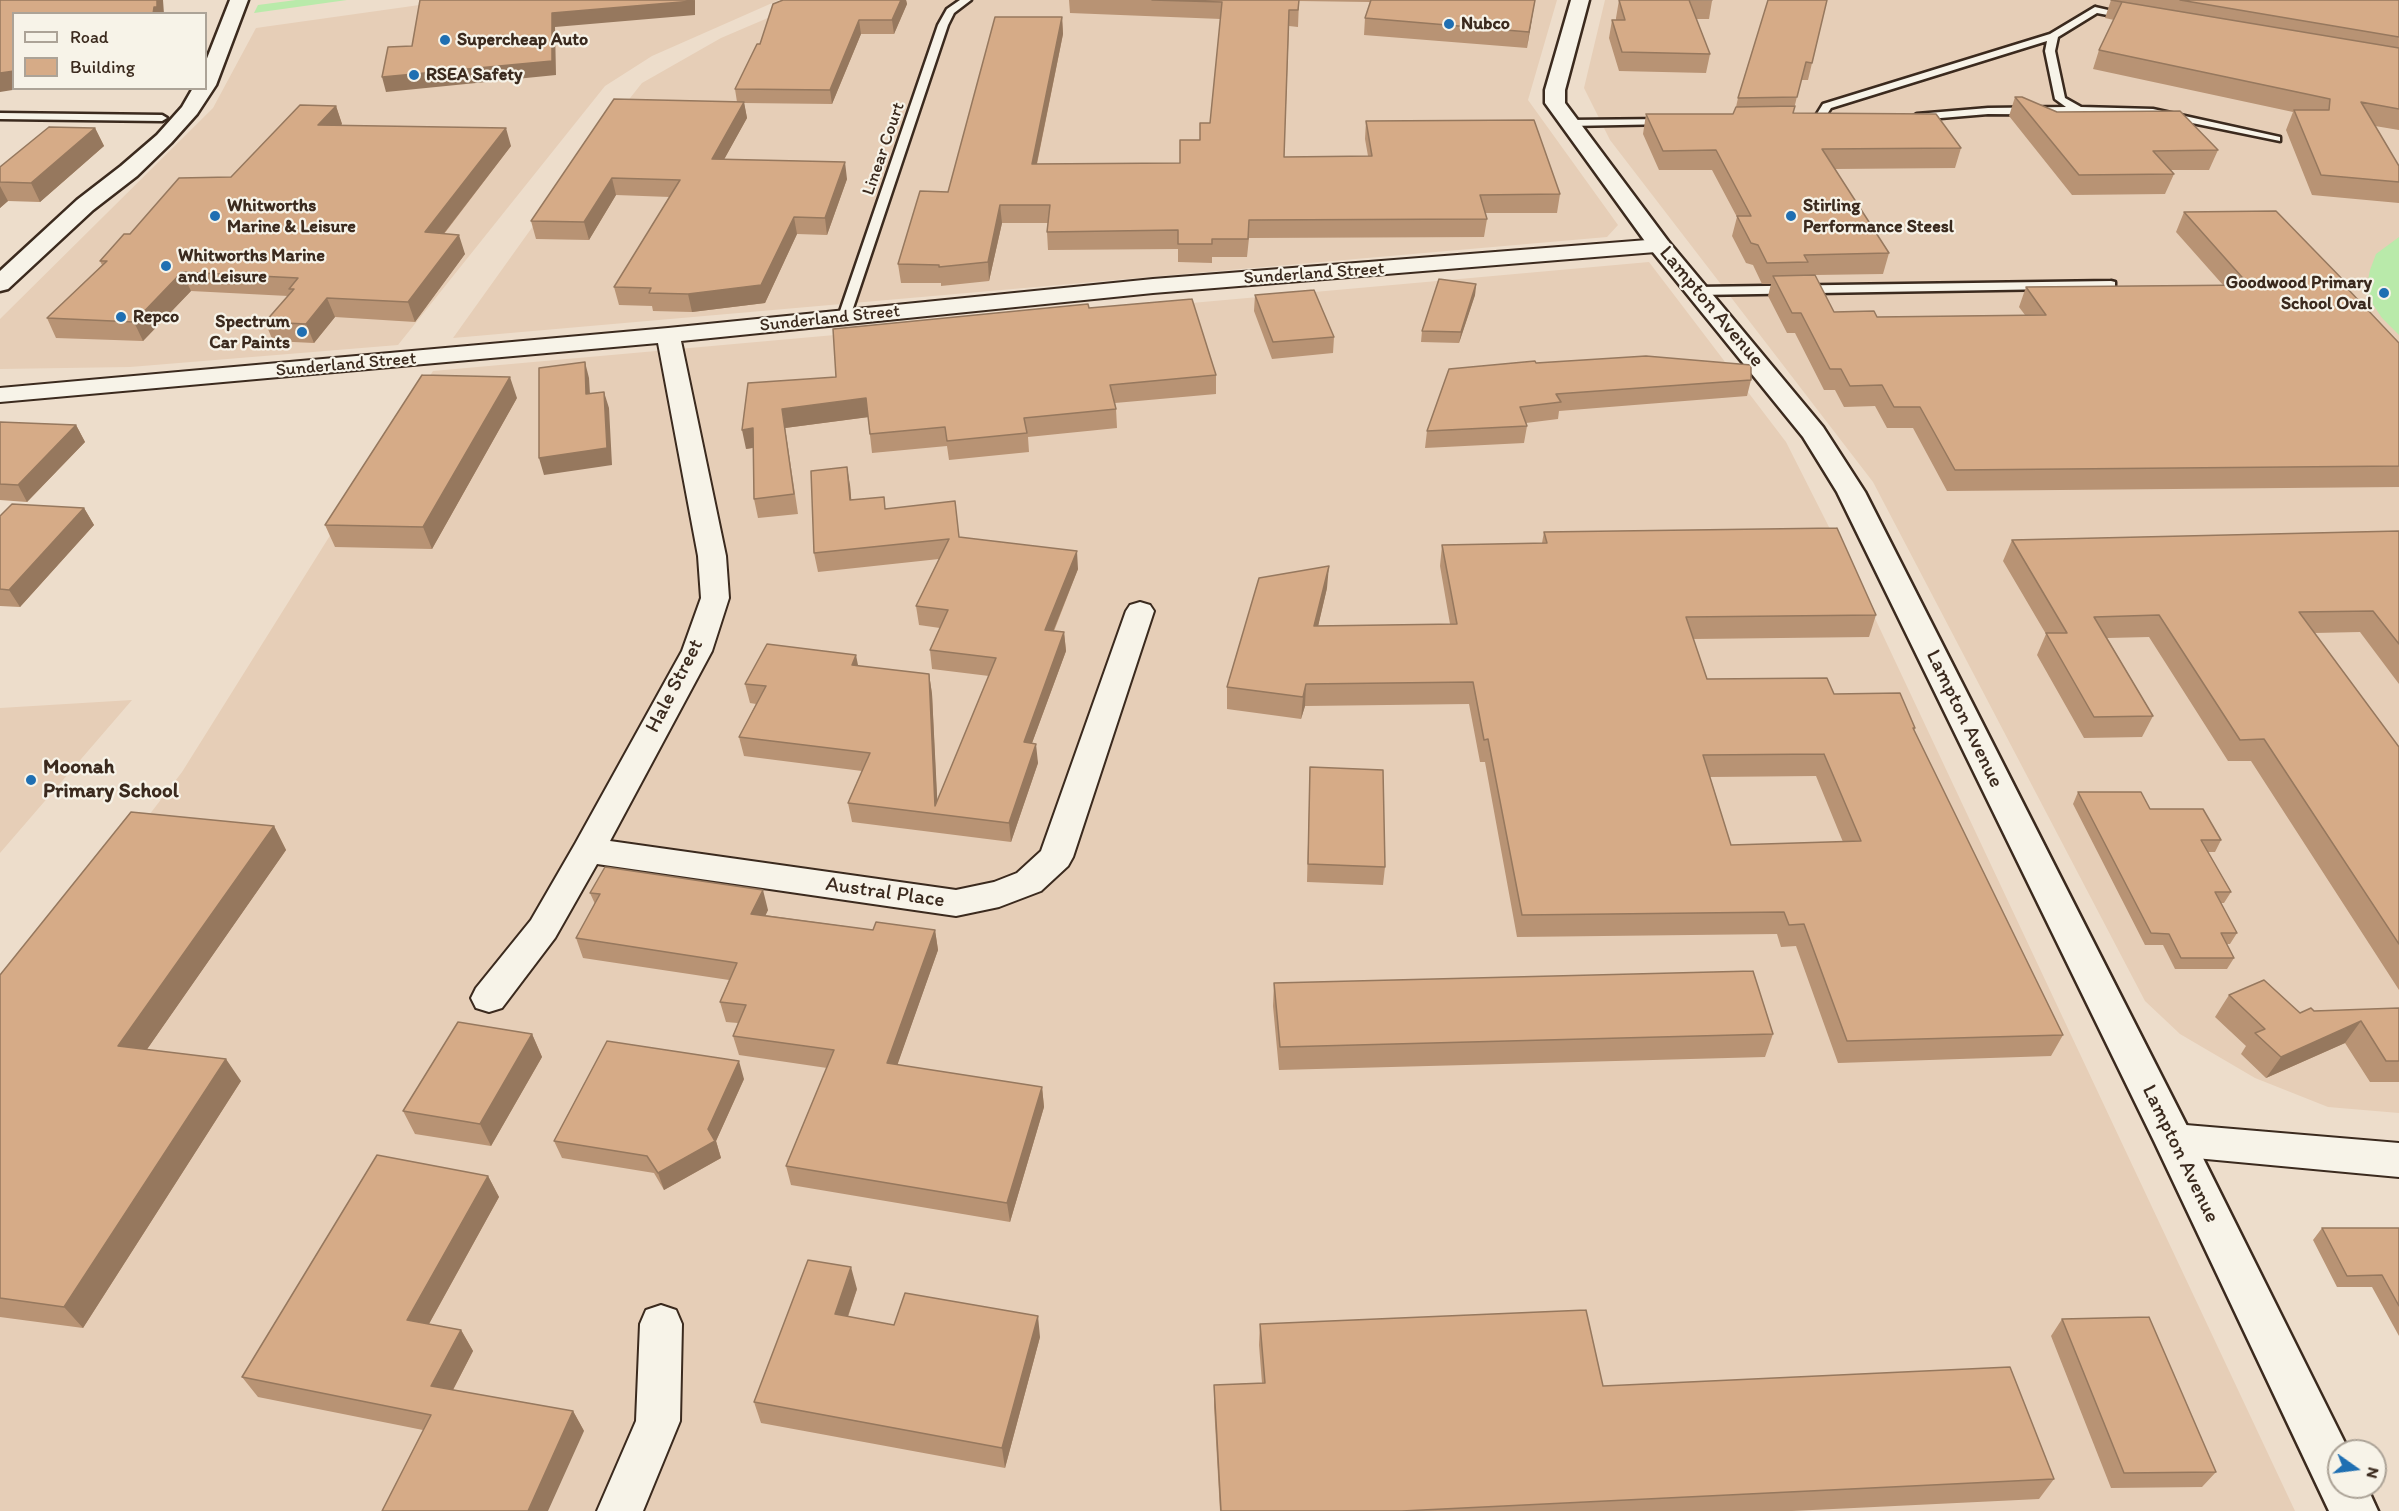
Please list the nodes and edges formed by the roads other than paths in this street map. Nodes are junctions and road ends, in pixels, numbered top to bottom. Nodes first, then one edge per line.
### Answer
1 (239, 0) edge
2 (966, 0) edge
3 (1580, 0) edge
4 (2142, 18) edge
5 (2053, 36) junction
6 (207, 80) edge
7 (179, 90) edge
8 (202, 90) edge
9 (2078, 110) junction
10 (0, 116) edge
11 (162, 118) junction
12 (1906, 118) edge
13 (1794, 120) edge
14 (1676, 122) edge
15 (1570, 123) junction
16 (2276, 138) dead end
17 (85, 205) junction
18 (1660, 246) junction
19 (0, 284) edge
20 (2110, 285) edge
21 (1698, 291) junction
22 (844, 317) junction
23 (668, 335) junction
24 (0, 395) edge
25 (1140, 611) dead end
26 (588, 850) junction
27 (489, 998) dead end
28 (2174, 1140) junction
29 (2399, 1160) edge
30 (661, 1324) dead end
31 (2327, 1456) edge
32 (620, 1511) edge

1 - 6 street
2 - 22 lane, Linear Court
3 - 15 street, Lampton Avenue
4 - 5 lane
5 - 9 lane
5 - 13 lane
7 - 11 street
8 - 17 street
9 - 12 lane
9 - 16 lane
10 - 11 lane
11 - 17 street
14 - 15 lane
15 - 18 street, Lampton Avenue
17 - 19 street
18 - 21 street, Lampton Avenue
18 - 22 street, Sunderland Street
20 - 21 lane
21 - 28 street, Lampton Avenue
22 - 23 street, Sunderland Street
23 - 24 street, Sunderland Street
23 - 26 street, Hale Street
25 - 26 street, Austral Place
26 - 27 street, Hale Street
28 - 29 street
28 - 31 street, Lampton Avenue
30 - 32 street

